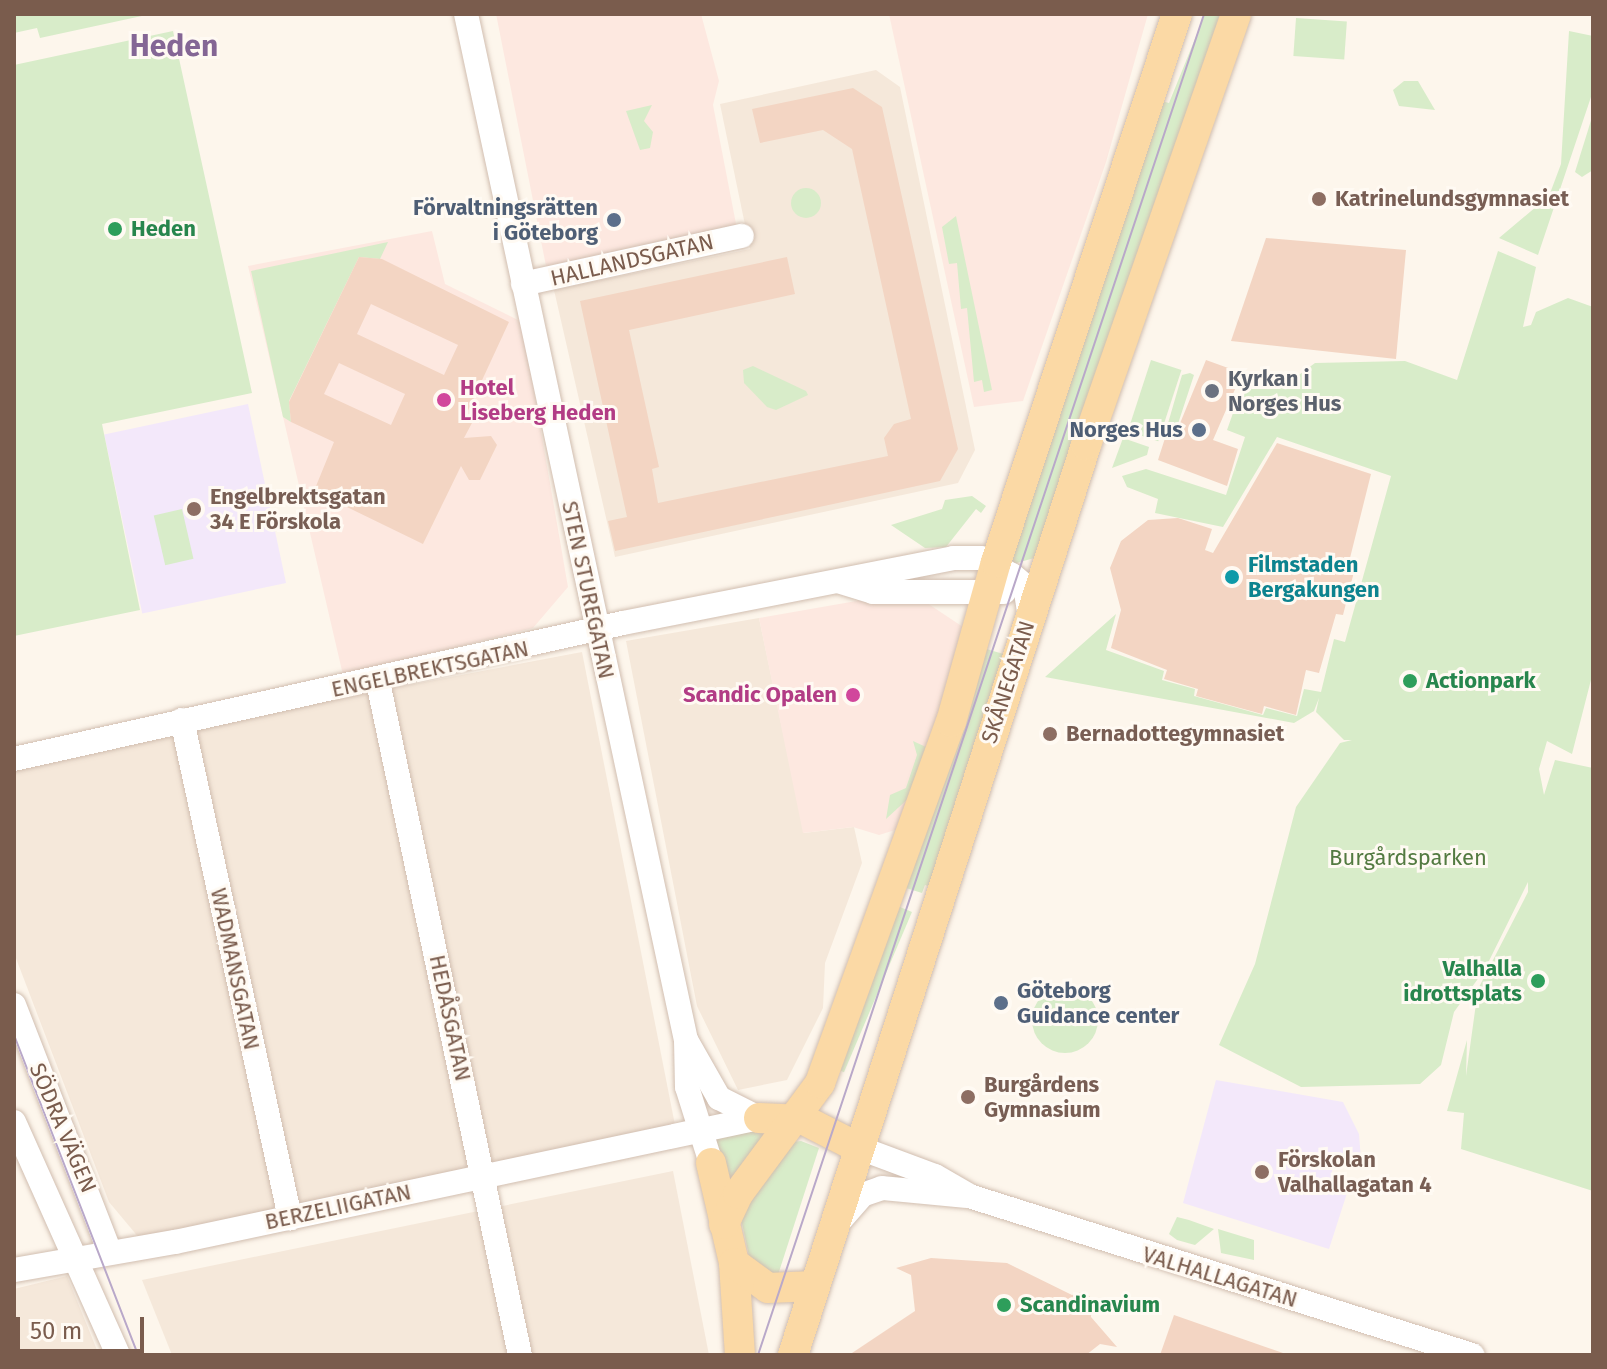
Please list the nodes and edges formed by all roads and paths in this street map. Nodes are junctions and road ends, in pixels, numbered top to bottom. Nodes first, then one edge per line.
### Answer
1 (466, 14) edge
2 (1177, 14) edge
3 (1236, 14) edge
4 (742, 236) dead end
5 (523, 284) junction
6 (996, 562) junction
7 (1047, 564) junction
8 (841, 582) junction
9 (1025, 586) junction
10 (987, 593) junction
11 (1030, 618) junction
12 (597, 631) junction
13 (378, 682) junction
14 (182, 720) junction
15 (16, 758) edge
16 (14, 1005) edge
17 (686, 1040) junction
18 (792, 1117) junction
19 (759, 1118) junction
20 (14, 1122) edge
21 (700, 1130) junction
22 (828, 1131) junction
23 (857, 1147) junction
24 (711, 1163) joint
25 (482, 1176) junction
26 (845, 1185) junction
27 (969, 1196) junction
28 (290, 1218) junction
29 (724, 1224) junction
30 (832, 1230) junction
31 (110, 1252) junction
32 (74, 1259) junction
33 (734, 1263) junction
34 (14, 1270) edge
35 (814, 1286) junction
36 (118, 1355) edge
37 (520, 1355) edge
38 (740, 1355) edge
39 (793, 1355) edge
40 (1472, 1355) edge

1 - 5 street, STEN STUREGATAN
2 - 6 main road, SKÅNEGATAN
3 - 7 main road, SKÅNEGATAN
4 - 5 street, HALLANDSGATAN
5 - 12 street, STEN STUREGATAN
6 - 8 street, ENGELBREKTSGATAN
6 - 9 street
6 - 10 main road, SKÅNEGATAN
7 - 9 street
7 - 11 main road, SKÅNEGATAN
8 - 10 street, ENGELBREKTSGATAN
8 - 12 street, ENGELBREKTSGATAN
9 - 10 street, ENGELBREKTSGATAN
9 - 11 street
10 - 18 main road, SKÅNEGATAN
11 - 23 main road, SKÅNEGATAN
12 - 13 street, ENGELBREKTSGATAN
12 - 17 street, STEN STUREGATAN
13 - 14 street, ENGELBREKTSGATAN
13 - 25 street, HEDÅSGATAN
14 - 15 street, ENGELBREKTSGATAN
14 - 28 street, WADMANSGATAN
16 - 31 street, SÖDRA VÄGEN
17 - 19 street
17 - 21 street, STEN STUREGATAN
18 - 19 main road
18 - 22 main road
18 - 29 main road, SKÅNEGATAN
19 - 21 street, BERZELIIGATAN
20 - 32 street, SÖDRA VÄGEN
21 - 24 street, STEN STUREGATAN
21 - 25 street, BERZELIIGATAN
22 - 23 main road
22 - 26 main road
23 - 26 main road, SKÅNEGATAN
23 - 27 street, VALHALLAGATAN
24 - 29 main road
25 - 28 street, BERZELIIGATAN
25 - 37 street, HEDÅSGATAN
26 - 30 main road, SKÅNEGATAN
27 - 30 street, VALHALLAGATAN
27 - 40 street, VALHALLAGATAN
28 - 31 street, BERZELIIGATAN
29 - 33 main road
30 - 35 main road, SKÅNEGATAN
31 - 32 street, BERZELIIGATAN
32 - 34 street, BERZELIIGATAN
32 - 36 street, SÖDRA VÄGEN
33 - 35 main road
33 - 38 main road
35 - 39 main road, SKÅNEGATAN

